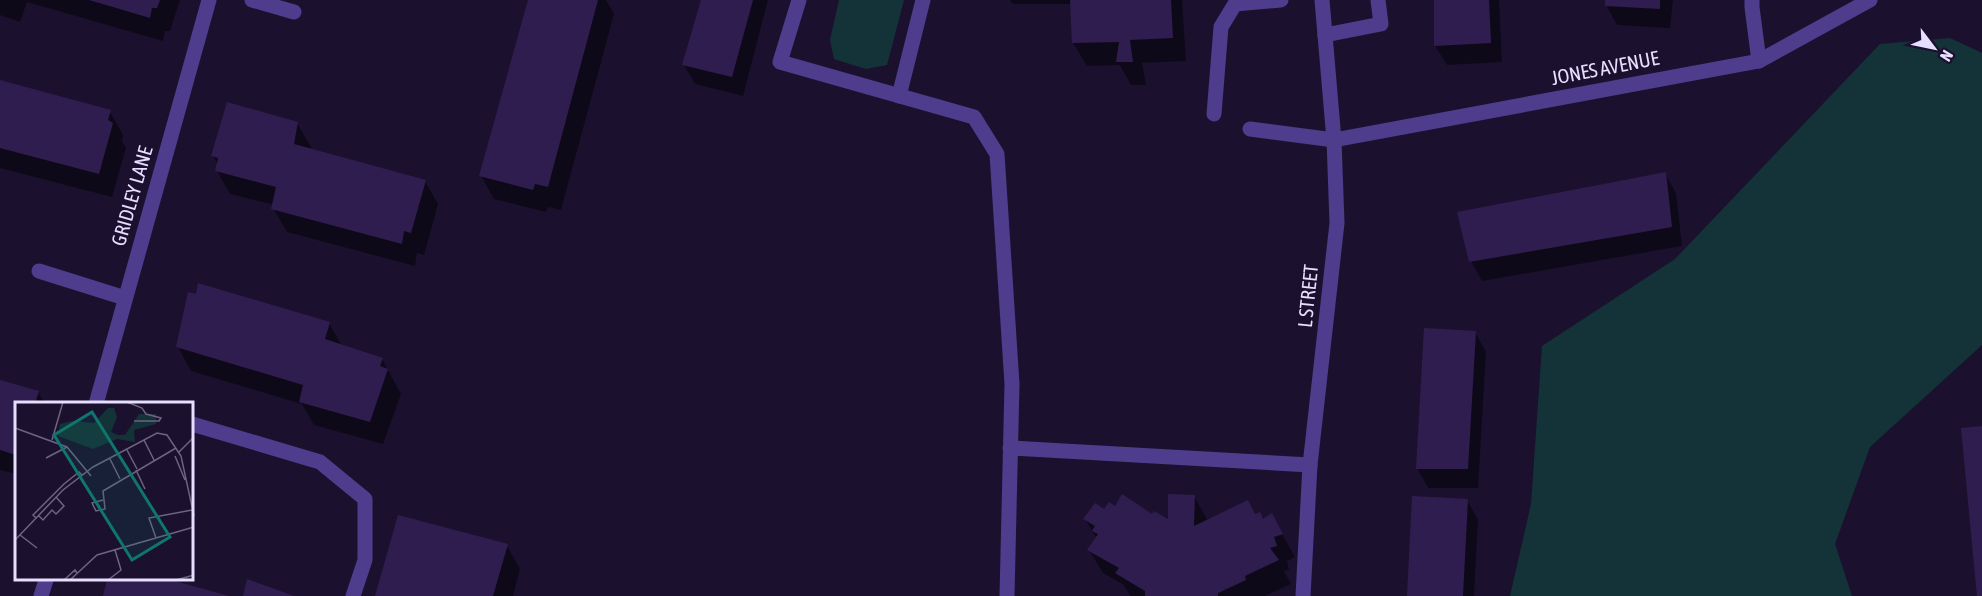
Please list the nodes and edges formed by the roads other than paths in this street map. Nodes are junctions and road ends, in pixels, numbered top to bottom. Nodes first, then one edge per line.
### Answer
1 (209, 0) edge
2 (252, 0) edge
3 (799, 0) edge
4 (923, 0) edge
5 (1281, 0) edge
6 (1322, 0) edge
7 (1378, 0) edge
8 (1752, 0) edge
9 (1870, 0) edge
10 (294, 12) dead end
11 (1325, 35) junction
12 (1759, 61) junction
13 (899, 96) junction
14 (1214, 114) dead end
15 (1250, 129) dead end
16 (1334, 140) junction
17 (39, 272) dead end
18 (125, 298) junction
19 (97, 402) edge
20 (194, 425) edge
21 (1011, 448) junction
22 (1310, 465) junction
23 (45, 581) edge
24 (41, 596) edge
25 (353, 596) edge
26 (1007, 596) edge
27 (1303, 596) edge

1 - 18 street, GRIDLEY LANE
2 - 10 street
3 - 13 street
4 - 13 street
5 - 14 street
6 - 11 street, L STREET
7 - 11 street
8 - 12 street
9 - 12 street, JONES AVENUE
11 - 16 street, L STREET
12 - 16 street, JONES AVENUE
13 - 21 street
15 - 16 street, JONES AVENUE
16 - 22 street, L STREET
17 - 18 street
18 - 19 street, GRIDLEY LANE
20 - 25 street
21 - 22 street
21 - 26 street
22 - 27 street, L STREET
23 - 24 street

